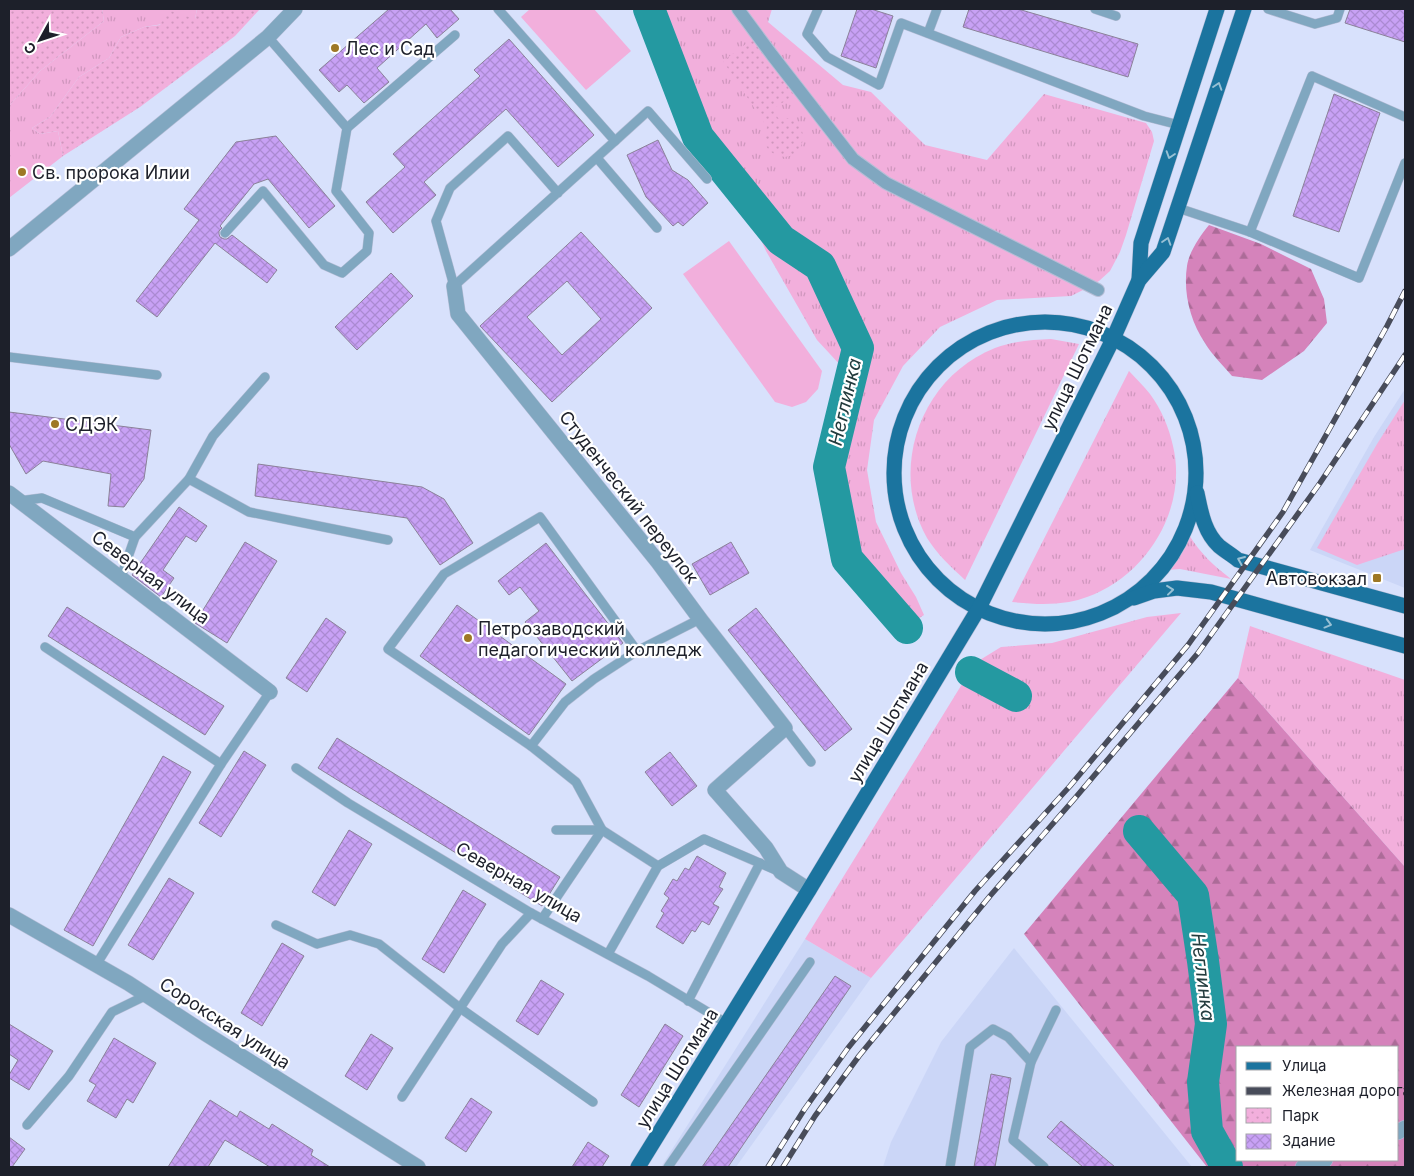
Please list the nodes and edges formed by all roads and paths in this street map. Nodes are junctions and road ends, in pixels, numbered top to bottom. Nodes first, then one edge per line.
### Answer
1 (295, 9) edge
2 (498, 9) edge
3 (738, 9) edge
4 (818, 9) edge
5 (937, 9) edge
6 (1095, 9) edge
7 (1217, 9) edge
8 (1244, 9) edge
9 (1268, 9) edge
10 (1340, 9) edge
11 (1116, 16) dead end
12 (928, 33) junction
13 (455, 35) dead end
14 (268, 37) junction
15 (1405, 117) edge
16 (1179, 125) junction
17 (347, 128) junction
18 (615, 141) junction
19 (597, 158) junction
20 (1405, 163) edge
21 (707, 179) dead end
22 (558, 193) junction
23 (1178, 208) junction
24 (656, 228) dead end
25 (1250, 232) junction
26 (225, 233) dead end
27 (9, 249) edge
28 (1139, 280) junction
29 (454, 286) junction
30 (1098, 290) dead end
31 (1113, 339) junction
32 (9, 357) edge
33 (157, 375) dead end
34 (265, 378) dead end
35 (189, 479) junction
36 (1195, 483) junction
37 (14, 497) edge
38 (135, 537) junction
39 (388, 540) dead end
40 (121, 577) junction
41 (1123, 602) junction
42 (1405, 606) edge
43 (979, 608) junction
44 (700, 619) junction
45 (1405, 646) edge
46 (46, 647) dead end
47 (637, 651) junction
48 (270, 692) joint
49 (785, 728) junction
50 (531, 746) junction
51 (811, 762) dead end
52 (222, 764) junction
53 (296, 768) dead end
54 (556, 830) dead end
55 (602, 830) junction
56 (760, 863) junction
57 (658, 866) junction
58 (781, 872) junction
59 (809, 890) junction
60 (530, 913) junction
61 (9, 915) edge
62 (542, 919) junction
63 (276, 925) dead end
64 (608, 954) junction
65 (810, 962) dead end
66 (96, 965) junction
67 (147, 995) junction
68 (688, 1001) junction
69 (460, 1008) junction
70 (1056, 1010) dead end
71 (726, 1023) junction
72 (1031, 1062) junction
73 (402, 1097) dead end
74 (593, 1102) dead end
75 (27, 1125) dead end
76 (1322, 1161) edge
77 (418, 1167) edge
78 (638, 1167) edge
79 (668, 1167) edge
80 (950, 1167) edge
81 (1044, 1167) edge
82 (1303, 1167) edge

1 - 14 street
2 - 18 lane
3 - 30 street
4 - 12 lane
5 - 12 lane
6 - 11 lane
7 - 16 main road, улица Шотмана
23 -> 8 main road, улица Шотмана
9 - 10 lane
12 - 16 lane
13 - 17 lane
14 - 17 lane
14 - 27 street
15 - 25 lane
16 -> 28 main road, улица Шотмана
17 - 26 lane
18 - 19 lane
18 - 21 lane
19 - 22 lane
19 - 24 lane
20 - 25 lane
22 - 29 lane
22 - 29 lane
23 - 25 lane
28 -> 23 main road, улица Шотмана
28 - 31 main road, улица Шотмана
29 - 44 street, Студенческий переулок
31 - 36 main road
31 - 43 main road, улица Шотмана
31 - 43 main road
32 - 33 lane
34 - 35 lane
35 - 38 lane
35 - 39 lane
36 - 41 main road
42 -> 36 main road
37 - 38 lane
37 - 40 street, Северная улица
38 - 40 lane
40 - 48 street, Северная улица
41 - 43 main road
41 -> 45 main road
43 - 59 main road, улица Шотмана
44 - 47 lane
44 - 49 street, Студенческий переулок
46 - 52 lane
47 - 50 lane
47 - 50 lane
48 - 52 lane
49 - 51 lane
49 - 58 street
50 - 55 lane
52 - 66 lane
53 - 60 lane, Северная улица
54 - 55 lane
55 - 57 lane
55 - 62 lane
56 - 57 lane
56 - 58 lane
56 - 68 lane
57 - 64 lane
58 - 59 street
59 - 71 main road, улица Шотмана
60 - 62 lane, Северная улица
60 - 69 lane
61 - 66 street, Сорокская улица
62 - 64 lane, Северная улица
63 - 69 lane
64 - 68 lane, Северная улица
65 - 79 lane
66 - 67 street, Сорокская улица
67 - 75 lane
67 - 77 street, Сорокская улица
68 - 71 lane, Северная улица
69 - 73 lane
69 - 74 lane
70 - 72 lane
71 - 78 main road, улица Шотмана
72 - 80 lane
72 - 81 lane
76 - 82 street

